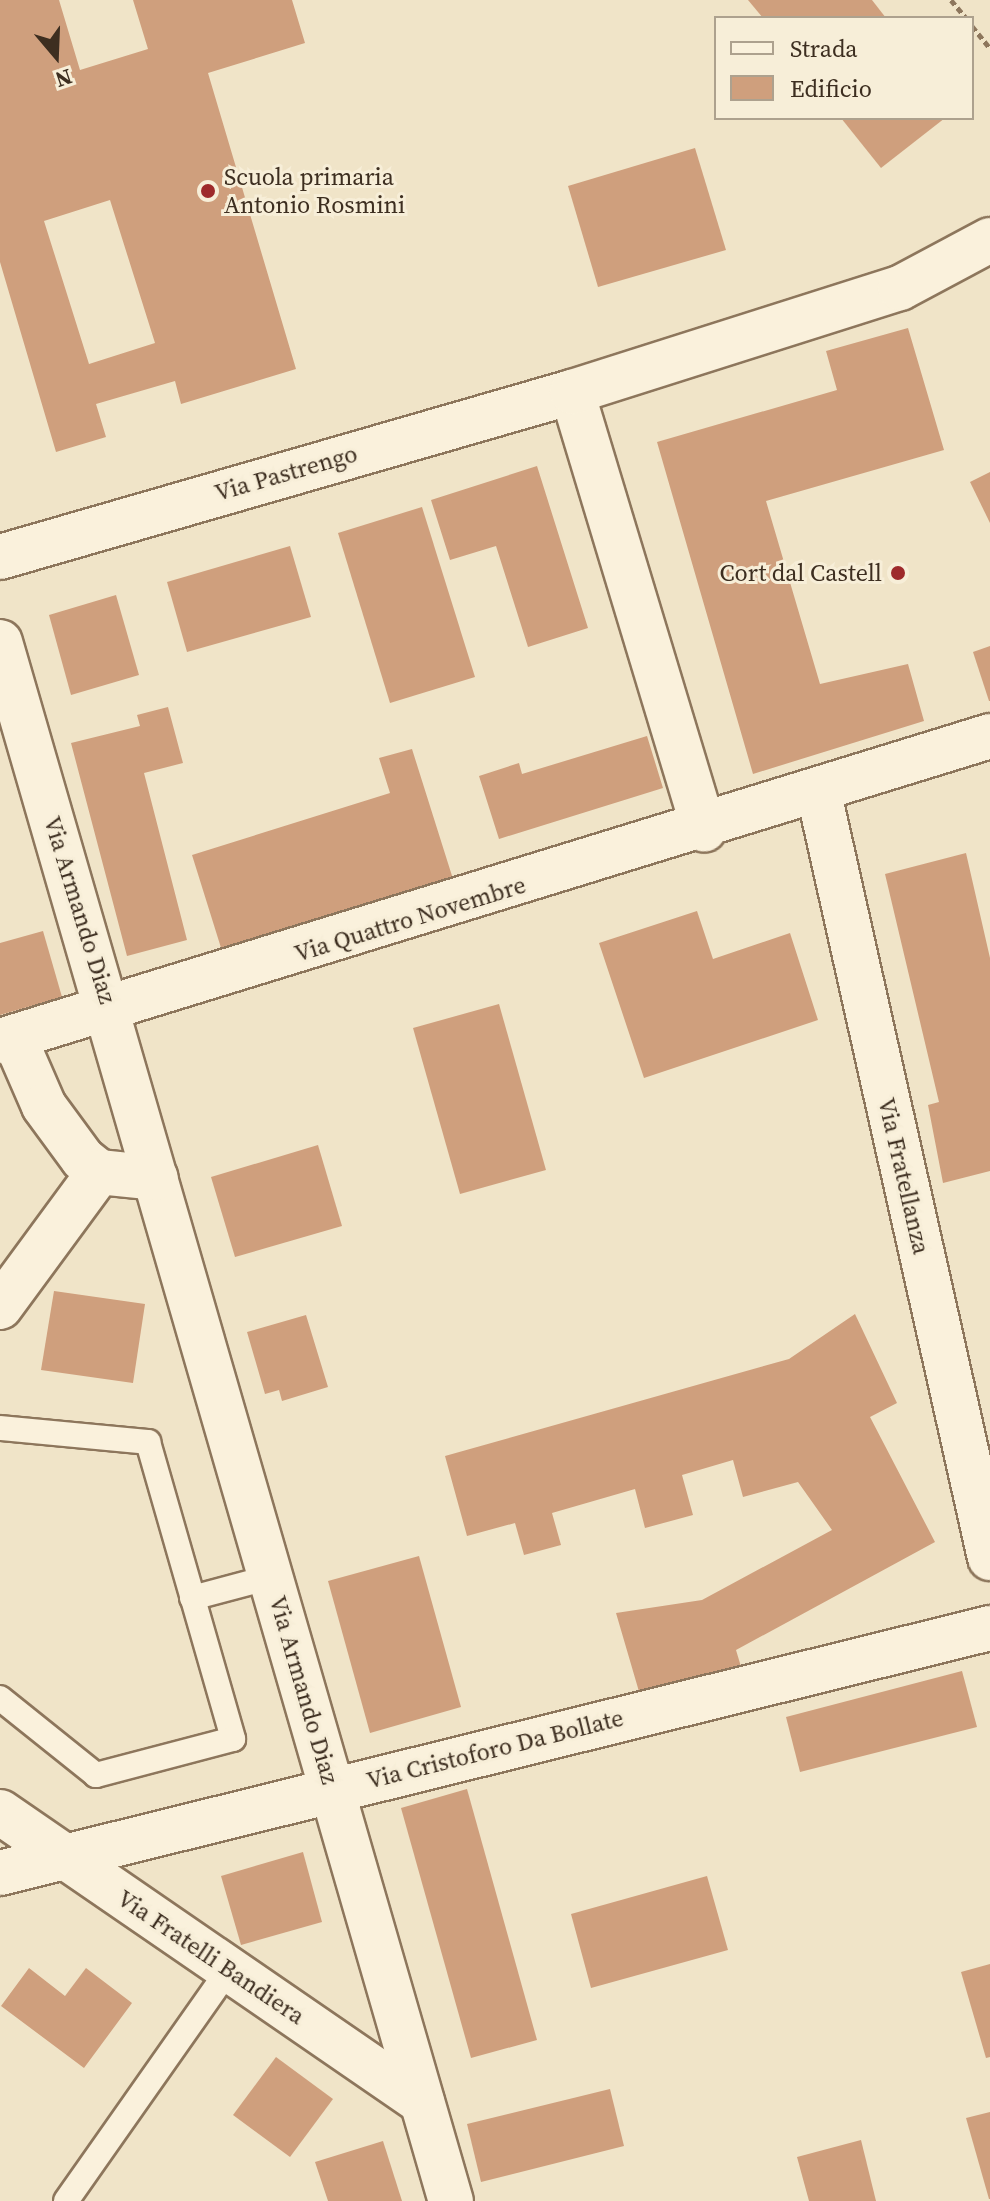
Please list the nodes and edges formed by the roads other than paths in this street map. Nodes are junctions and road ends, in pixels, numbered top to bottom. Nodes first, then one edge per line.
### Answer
1 (990, 240) edge
2 (572, 392) junction
3 (0, 557) edge
4 (0, 642) edge
5 (990, 736) edge
6 (990, 768) edge
7 (819, 794) junction
8 (704, 830) junction
9 (110, 1010) junction
10 (7, 1039) edge
11 (99, 1172) junction
12 (156, 1178) junction
13 (0, 1307) edge
14 (0, 1428) edge
15 (990, 1558) edge
16 (271, 1577) junction
17 (192, 1598) junction
18 (990, 1628) edge
19 (0, 1698) edge
20 (333, 1789) junction
21 (0, 1812) edge
22 (63, 1857) junction
23 (0, 1873) edge
24 (229, 1969) junction
25 (422, 2102) junction
26 (66, 2201) edge
27 (451, 2201) edge

1 - 2 street, Via Pastrengo
2 - 3 street, Via Pastrengo
2 - 8 street
4 - 9 street, Via Armando Diaz
5 - 7 street, Via Quattro Novembre
6 - 7 street, Via Quattro Novembre
7 - 8 street, Via Quattro Novembre
7 - 15 street, Via Fratellanza
8 - 9 street, Via Quattro Novembre
9 - 10 street, Via Quattro Novembre
9 - 12 street, Via Armando Diaz
10 - 11 street
11 - 12 street
11 - 13 street
12 - 16 street, Via Armando Diaz
14 - 17 lane
16 - 17 lane
16 - 20 street, Via Armando Diaz
17 - 19 lane
18 - 20 street, Via Cristoforo Da Bollate
20 - 22 street, Via Cristoforo Da Bollate
20 - 25 street, Via Armando Diaz
21 - 22 street, Via Fratelli Bandiera
22 - 23 street, Via Cristoforo Da Bollate
22 - 24 street, Via Fratelli Bandiera
24 - 25 street, Via Fratelli Bandiera
24 - 26 lane
25 - 27 street, Via Armando Diaz

